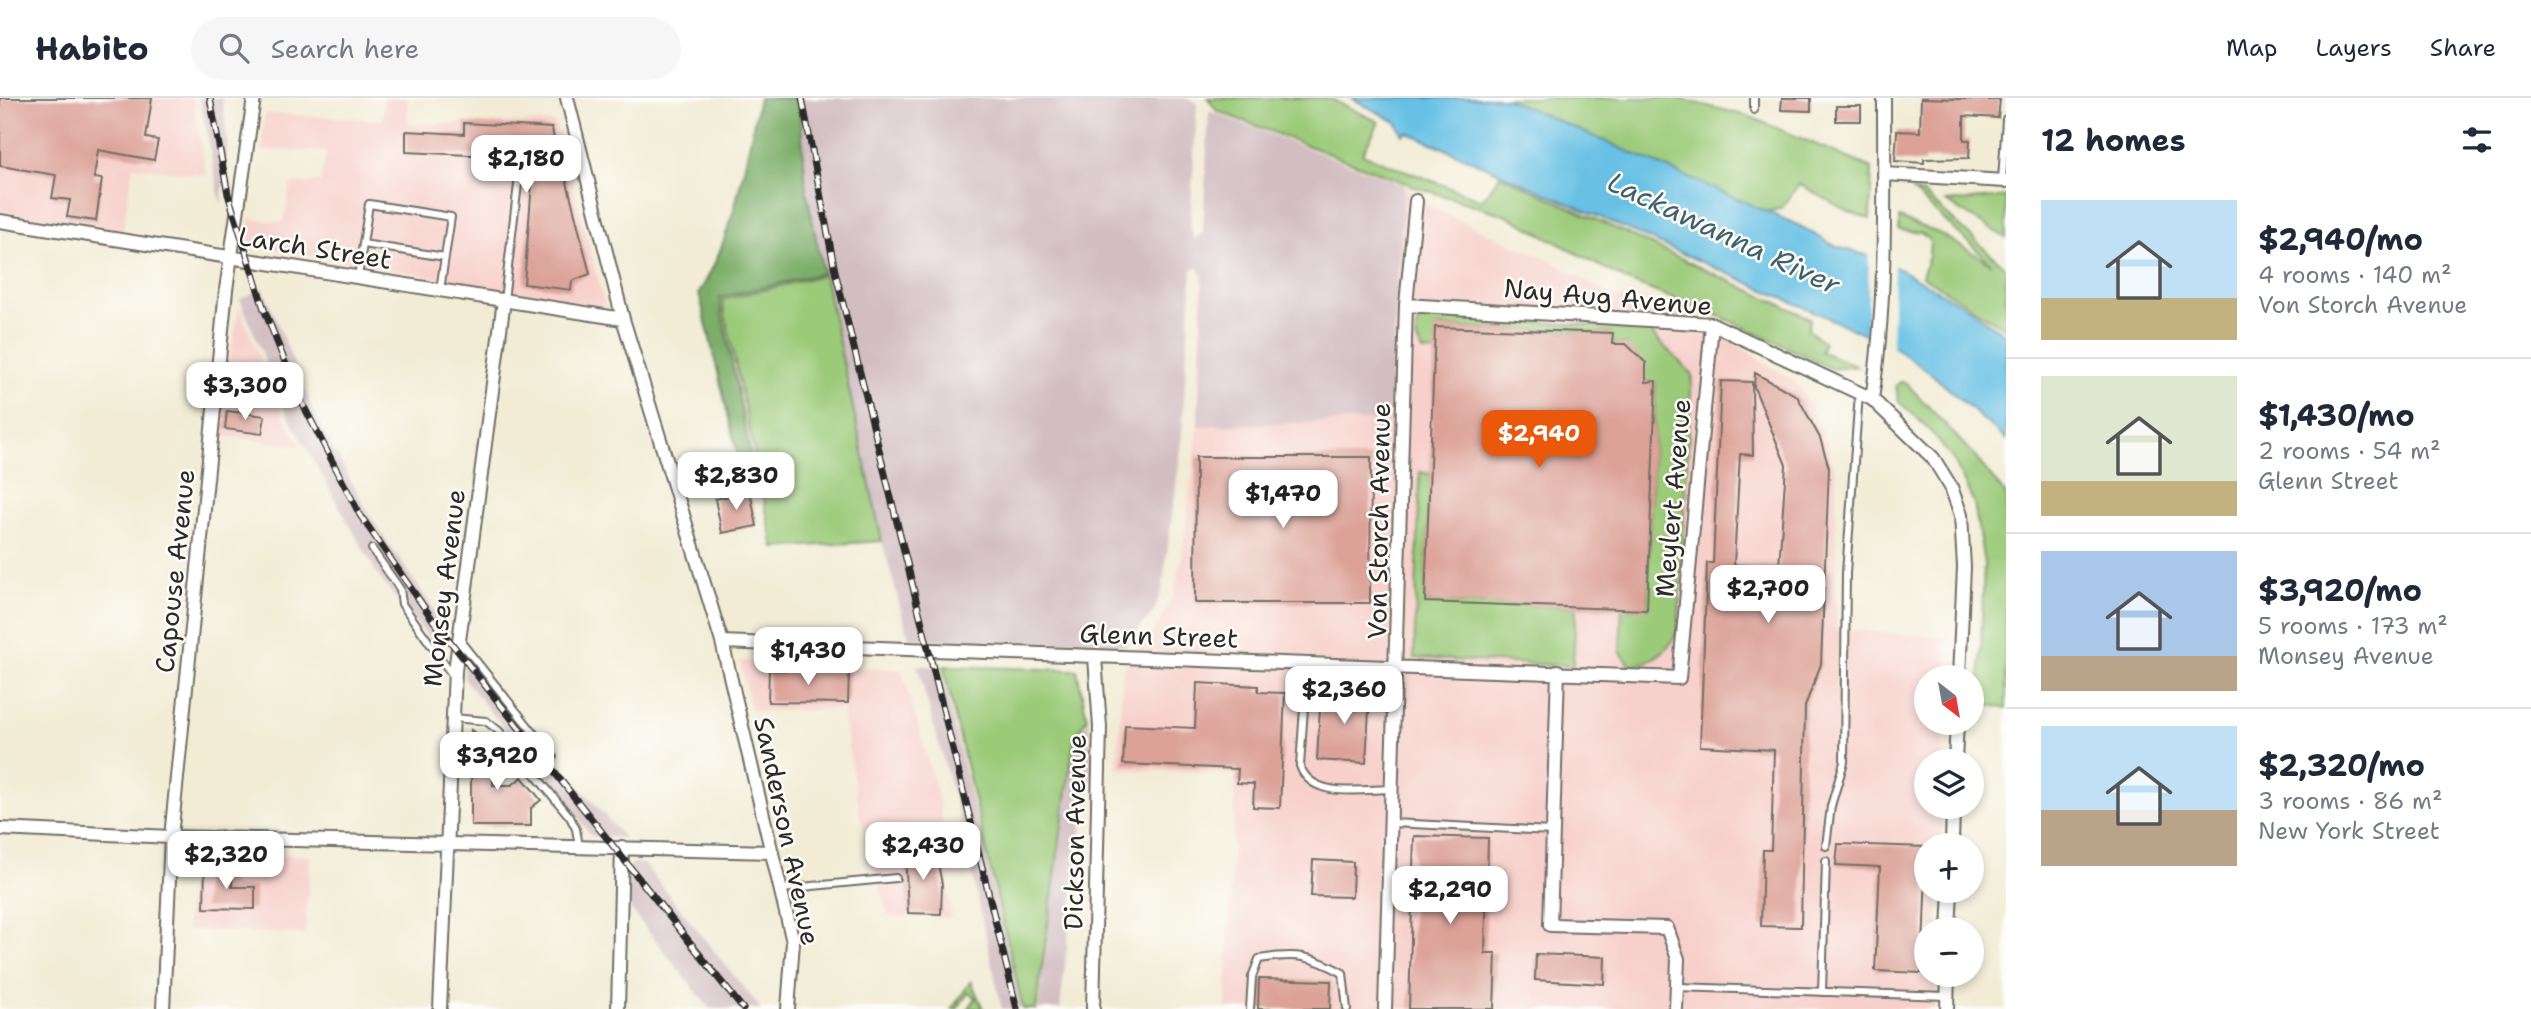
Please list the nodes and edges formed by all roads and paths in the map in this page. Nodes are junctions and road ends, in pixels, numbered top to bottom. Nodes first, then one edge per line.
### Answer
1 (254, 98) edge
2 (567, 98) edge
3 (1754, 98) edge
4 (1884, 98) edge
5 (1754, 110) dead end
6 (2006, 119) edge
7 (1884, 174) junction
8 (519, 176) dead end
9 (2004, 181) edge
10 (1416, 201) dead end
11 (0, 221) edge
12 (363, 244) junction
13 (231, 257) junction
14 (445, 257) junction
15 (358, 277) junction
16 (440, 290) junction
17 (503, 300) junction
18 (1406, 305) junction
19 (623, 319) junction
20 (1712, 324) junction
21 (1858, 393) junction
22 (1872, 399) junction
23 (372, 549) dead end
24 (459, 640) junction
25 (722, 642) junction
26 (1095, 657) junction
27 (1307, 664) junction
28 (1959, 665) edge
29 (1398, 669) junction
30 (1558, 671) junction
31 (454, 677) junction
32 (1678, 678) joint
33 (451, 718) junction
34 (553, 757) dead end
35 (1394, 789) junction
36 (1392, 823) junction
37 (0, 829) edge
38 (1553, 831) junction
39 (171, 837) junction
40 (449, 842) junction
41 (579, 846) junction
42 (1826, 846) dead end
43 (622, 847) junction
44 (772, 852) junction
45 (1826, 861) dead end
46 (896, 878) dead end
47 (780, 889) junction
48 (1677, 988) junction
49 (1822, 992) junction
50 (1947, 1003) edge
51 (163, 1009) edge
52 (440, 1009) edge
53 (618, 1009) edge
54 (788, 1009) edge
55 (1093, 1009) edge
56 (1250, 1009) edge
57 (1347, 1009) edge
58 (1385, 1009) edge
59 (1676, 1009) edge

1 - 13 street, Capouse Avenue
2 - 19 street, Sanderson Avenue
3 - 5 lane
4 - 7 street
6 - 9 lane
7 - 9 street
7 - 22 street
8 - 17 lane
10 - 18 street, Von Storch Avenue
11 - 13 street, Larch Street
12 - 14 lane
12 - 14 lane
12 - 15 lane
13 - 15 street, Larch Street
13 - 39 street, Capouse Avenue
14 - 16 lane
15 - 16 street, Larch Street
16 - 17 street, Larch Street
17 - 19 street, Larch Street
17 - 24 street, Monsey Avenue
18 - 20 street, Nay Aug Avenue
18 - 29 street, Von Storch Avenue
19 - 25 street, Sanderson Avenue
20 - 21 street, Nay Aug Avenue
20 - 32 street, Meylert Avenue
21 - 22 street, Nay Aug Avenue
21 - 42 lane
22 - 28 street, Nay Aug Avenue
23 - 31 lane
24 - 31 street, Monsey Avenue
24 - 34 lane
25 - 26 street, Glenn Street
25 - 44 street, Sanderson Avenue
26 - 27 street, Glenn Street
26 - 55 street, Dickson Avenue
27 - 29 street, Glenn Street
27 - 35 lane
29 - 30 street, Glenn Street
29 - 35 street, Von Storch Avenue
30 - 32 street, Glenn Street
30 - 38 street
31 - 33 street, Monsey Avenue
33 - 40 street, Monsey Avenue
33 - 41 lane
35 - 36 street, Von Storch Avenue
36 - 38 lane
36 - 58 street, Von Storch Avenue
37 - 39 street
38 - 48 street
39 - 40 street
39 - 51 street, Capouse Avenue
40 - 41 street
40 - 52 street, Monsey Avenue
41 - 43 street
43 - 44 street
43 - 53 street
44 - 47 street, Sanderson Avenue
45 - 49 lane
46 - 47 lane
47 - 54 street, Sanderson Avenue
48 - 49 lane
48 - 59 street
49 - 50 lane
56 - 57 lane

